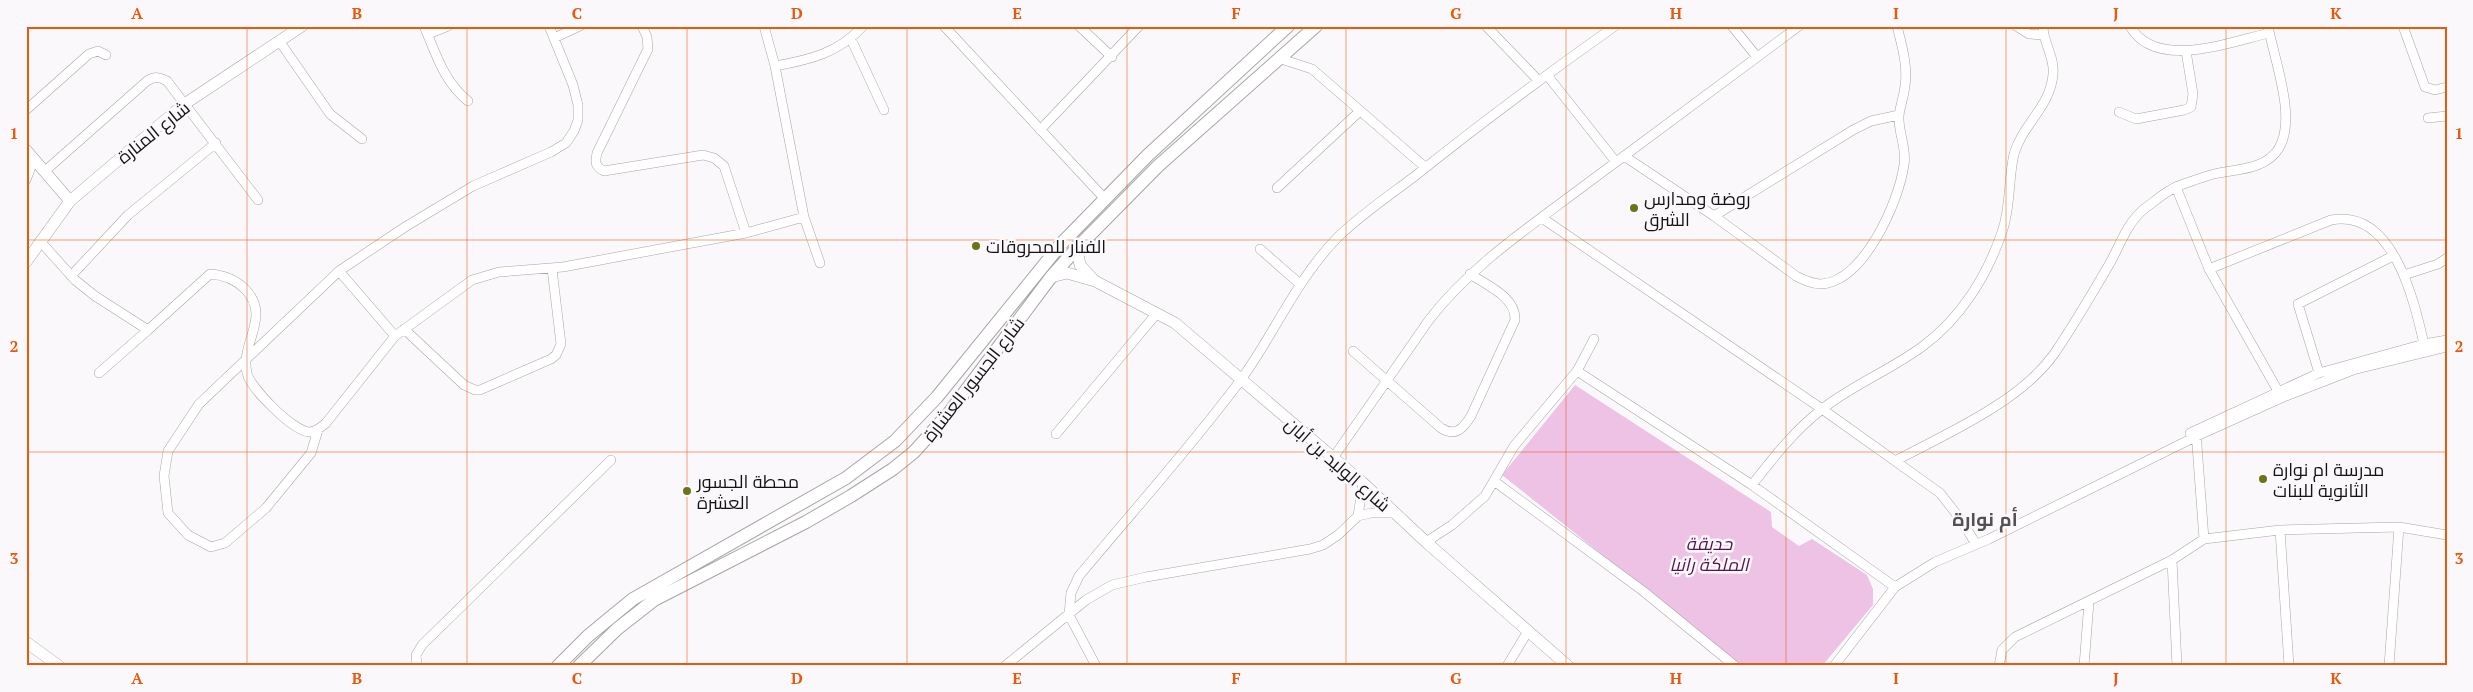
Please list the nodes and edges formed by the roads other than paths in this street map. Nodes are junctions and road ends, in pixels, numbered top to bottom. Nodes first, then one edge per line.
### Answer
1 (302, 26) edge
2 (448, 26) edge
3 (549, 26) edge
4 (580, 26) edge
5 (642, 26) edge
6 (764, 26) edge
7 (864, 26) edge
8 (944, 26) edge
9 (1080, 26) edge
10 (1288, 26) edge
11 (1316, 26) edge
12 (1486, 26) edge
13 (1615, 26) edge
14 (1732, 26) edge
15 (1799, 26) edge
16 (1896, 26) edge
17 (2016, 26) edge
18 (2130, 26) edge
19 (2403, 26) edge
20 (1135, 28) edge
21 (426, 30) edge
22 (2268, 30) edge
23 (2043, 31) edge
24 (554, 38) junction
25 (851, 39) junction
26 (280, 42) junction
27 (2186, 51) junction
28 (106, 55) dead end
29 (1112, 56) junction
30 (1757, 57) junction
31 (1278, 58) junction
32 (775, 66) junction
33 (1546, 74) junction
34 (1538, 80) junction
35 (2447, 87) edge
36 (468, 101) dead end
37 (184, 105) junction
38 (26, 110) edge
39 (884, 110) dead end
40 (1360, 111) junction
41 (2119, 112) dead end
42 (1899, 115) junction
43 (2447, 116) edge
44 (2428, 118) dead end
45 (1040, 130) junction
46 (362, 139) dead end
47 (216, 143) junction
48 (30, 154) edge
49 (1148, 155) junction
50 (1620, 159) junction
51 (1158, 166) junction
52 (1426, 167) junction
53 (45, 171) junction
54 (26, 180) edge
55 (2176, 187) junction
56 (1277, 188) dead end
57 (1105, 199) junction
58 (258, 200) dead end
59 (70, 201) junction
60 (1714, 216) junction
61 (804, 217) junction
62 (1542, 218) junction
63 (746, 233) junction
64 (40, 241) junction
65 (1077, 248) junction
66 (1260, 249) dead end
67 (2394, 256) junction
68 (2447, 258) edge
69 (26, 262) edge
70 (820, 263) dead end
71 (552, 269) junction
72 (2209, 269) junction
73 (339, 271) junction
74 (1470, 274) junction
75 (71, 276) junction
76 (2404, 276) junction
77 (1052, 277) junction
78 (1095, 281) junction
79 (1300, 284) junction
80 (1157, 313) junction
81 (404, 329) junction
82 (148, 330) junction
83 (395, 336) junction
84 (1594, 339) dead end
85 (2447, 340) edge
86 (2424, 344) junction
87 (2447, 347) edge
88 (1353, 351) dead end
89 (246, 359) junction
90 (1577, 372) junction
91 (99, 373) dead end
92 (2320, 373) junction
93 (1241, 379) junction
94 (1387, 380) junction
95 (2278, 391) junction
96 (1822, 409) junction
97 (318, 430) junction
98 (2196, 433) junction
99 (1056, 434) dead end
100 (1333, 458) junction
101 (611, 460) dead end
102 (1895, 460) junction
103 (1494, 481) junction
104 (1363, 483) junction
105 (1752, 485) junction
106 (1394, 513) junction
107 (1358, 516) junction
108 (2399, 527) junction
109 (2280, 530) junction
110 (2447, 535) edge
111 (2204, 539) junction
112 (1426, 542) junction
113 (1976, 544) junction
114 (2172, 560) junction
115 (1895, 586) junction
116 (2089, 602) junction
117 (1069, 615) junction
118 (1528, 631) junction
119 (26, 642) edge
120 (557, 665) edge
121 (59, 666) edge
122 (417, 666) edge
123 (579, 666) edge
124 (1005, 666) edge
125 (1096, 666) edge
126 (1507, 666) edge
127 (1568, 666) edge
128 (1735, 666) edge
129 (1834, 666) edge
130 (2000, 666) edge
131 (2084, 666) edge
132 (2177, 666) edge
133 (2289, 666) edge
134 (2389, 666) edge

1 - 26 street, شارع المنارة
2 - 21 street
3 - 24 street
4 - 24 street
5 - 63 street
6 - 32 street
7 - 25 street
8 - 45 street
9 - 29 street
10 - 49 main road, شارع الجسور العشارة
11 - 31 main road, شارع الجسور العشارة
12 - 34 street
13 - 33 street
14 - 30 street
15 - 30 street
16 - 42 street
17 - 23 street
18 - 27 street
19 - 35 street
20 - 29 street
21 - 36 street
22 - 27 street
22 - 55 street
23 - 96 street
24 - 73 street
25 - 32 street
25 - 39 street
26 - 37 street, شارع المنارة
26 - 46 street
27 - 41 street
28 - 38 street
29 - 45 street
30 - 50 street
31 - 40 street
31 - 51 main road, شارع الجسور العشارة
32 - 61 street
33 - 34 street
33 - 50 street
34 - 52 street
37 - 47 street
37 - 53 street
37 - 59 street, شارع المنارة
40 - 52 street
40 - 56 street
42 - 60 street
42 - 60 street
43 - 44 street
45 - 57 street
47 - 58 street
47 - 75 street
48 - 53 street
48 - 54 street
49 - 51 main road
49 - 57 main road, شارع الجسور العشارة
50 - 60 street
50 - 62 street
51 - 65 main road, شارع الجسور العشارة
52 - 79 street
53 - 59 street
55 - 72 street
55 - 102 street
57 - 120 main road, شارع الجسور العشارة
59 - 64 street, شارع المنارة
61 - 63 street
61 - 70 street
62 - 74 street
62 - 96 street
63 - 71 street
64 - 69 street, شارع المنارة
64 - 75 street
65 - 77 main road, شارع الجسور العشارة
65 - 78 street, شارع الوليد بن أبان
66 - 79 street
67 - 72 street
67 - 76 street
67 - 92 street
68 - 76 street
71 - 81 street
71 - 81 street
72 - 95 street
73 - 83 street
73 - 89 street
74 - 94 street
74 - 94 street
75 - 82 street
76 - 86 street
77 - 78 street, شارع الوليد بن أبان
77 - 123 main road, شارع الجسور العشارة
78 - 80 street, شارع الوليد بن أبان
79 - 93 street
80 - 93 street, شارع الوليد بن أبان
80 - 99 street
81 - 83 street
82 - 89 street
82 - 91 street
83 - 97 street
84 - 90 street
85 - 86 street
86 - 92 street
87 - 98 street
88 - 94 street
89 - 97 street
89 - 97 street
90 - 103 street
90 - 105 street
92 - 95 street
93 - 100 street, شارع الوليد بن أبان
93 - 117 street
94 - 100 street
95 - 98 street
96 - 102 street
96 - 105 street
98 - 111 street
98 - 113 street
100 - 104 street, شارع الوليد بن أبان
101 - 122 street
102 - 113 street
103 - 112 street
103 - 128 street
104 - 106 street, شارع الوليد بن أبان
104 - 107 street
105 - 115 street
106 - 107 street
106 - 112 street, شارع الوليد بن أبان
107 - 117 street
108 - 109 street
108 - 110 street
108 - 134 street
109 - 111 street
109 - 133 street
111 - 114 street
112 - 118 street, شارع الوليد بن أبان
113 - 115 street
114 - 116 street
114 - 132 street
115 - 129 street
116 - 130 street
116 - 131 street
117 - 124 street
117 - 125 street
118 - 126 street
118 - 127 street, شارع الوليد بن أبان
119 - 121 street

